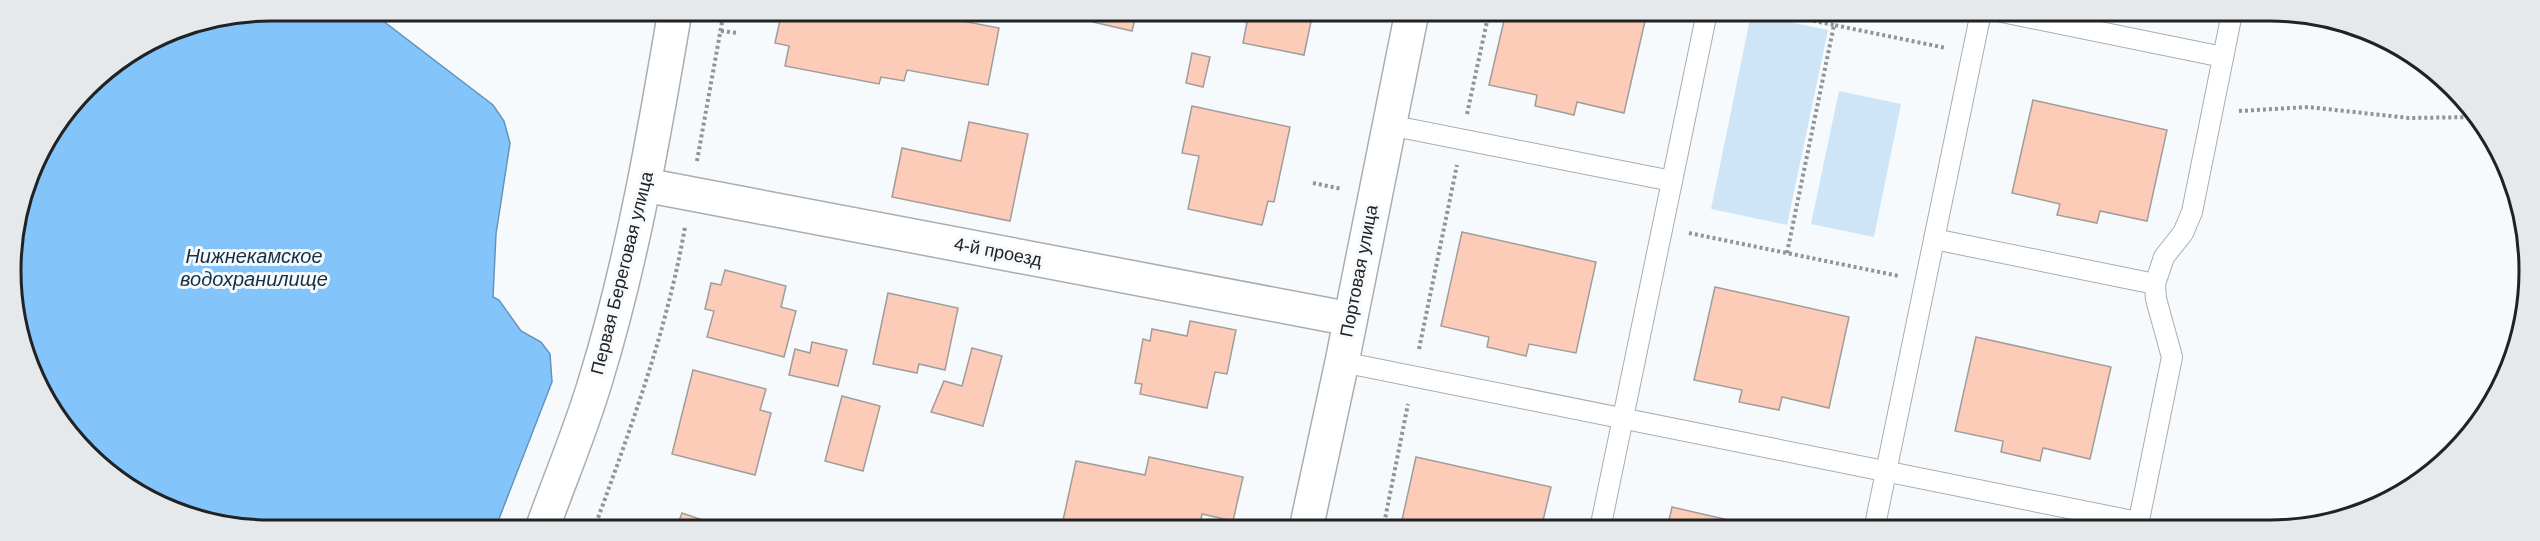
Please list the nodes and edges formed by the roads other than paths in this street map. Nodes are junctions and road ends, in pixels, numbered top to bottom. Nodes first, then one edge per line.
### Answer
1 (673, 21) edge
2 (1410, 21) edge
3 (1705, 21) edge
4 (1979, 21) edge
5 (2046, 21) edge
6 (2230, 21) edge
7 (2223, 57) junction
8 (1389, 124) junction
9 (1672, 181) junction
10 (645, 185) junction
11 (1934, 239) junction
12 (2155, 284) junction
13 (1350, 319) junction
14 (1342, 362) junction
15 (1623, 418) junction
16 (1886, 471) junction
17 (545, 520) edge
18 (1308, 520) edge
19 (1602, 520) edge
20 (1876, 520) edge
21 (2111, 520) edge
22 (2139, 520) edge

1 - 10 street, Первая Береговая улица
2 - 8 street, Портовая улица
3 - 9 lane
4 - 11 lane
5 - 7 lane
6 - 7 lane
7 - 12 lane
8 - 9 lane
8 - 13 street, Портовая улица
9 - 15 lane
10 - 13 street, 4-й проезд
10 - 17 street, Первая Береговая улица
11 - 12 lane
11 - 16 lane
12 - 22 lane
13 - 14 street, Портовая улица
14 - 15 lane
14 - 18 street, Портовая улица
15 - 16 lane
15 - 19 lane
16 - 20 lane
16 - 21 lane

